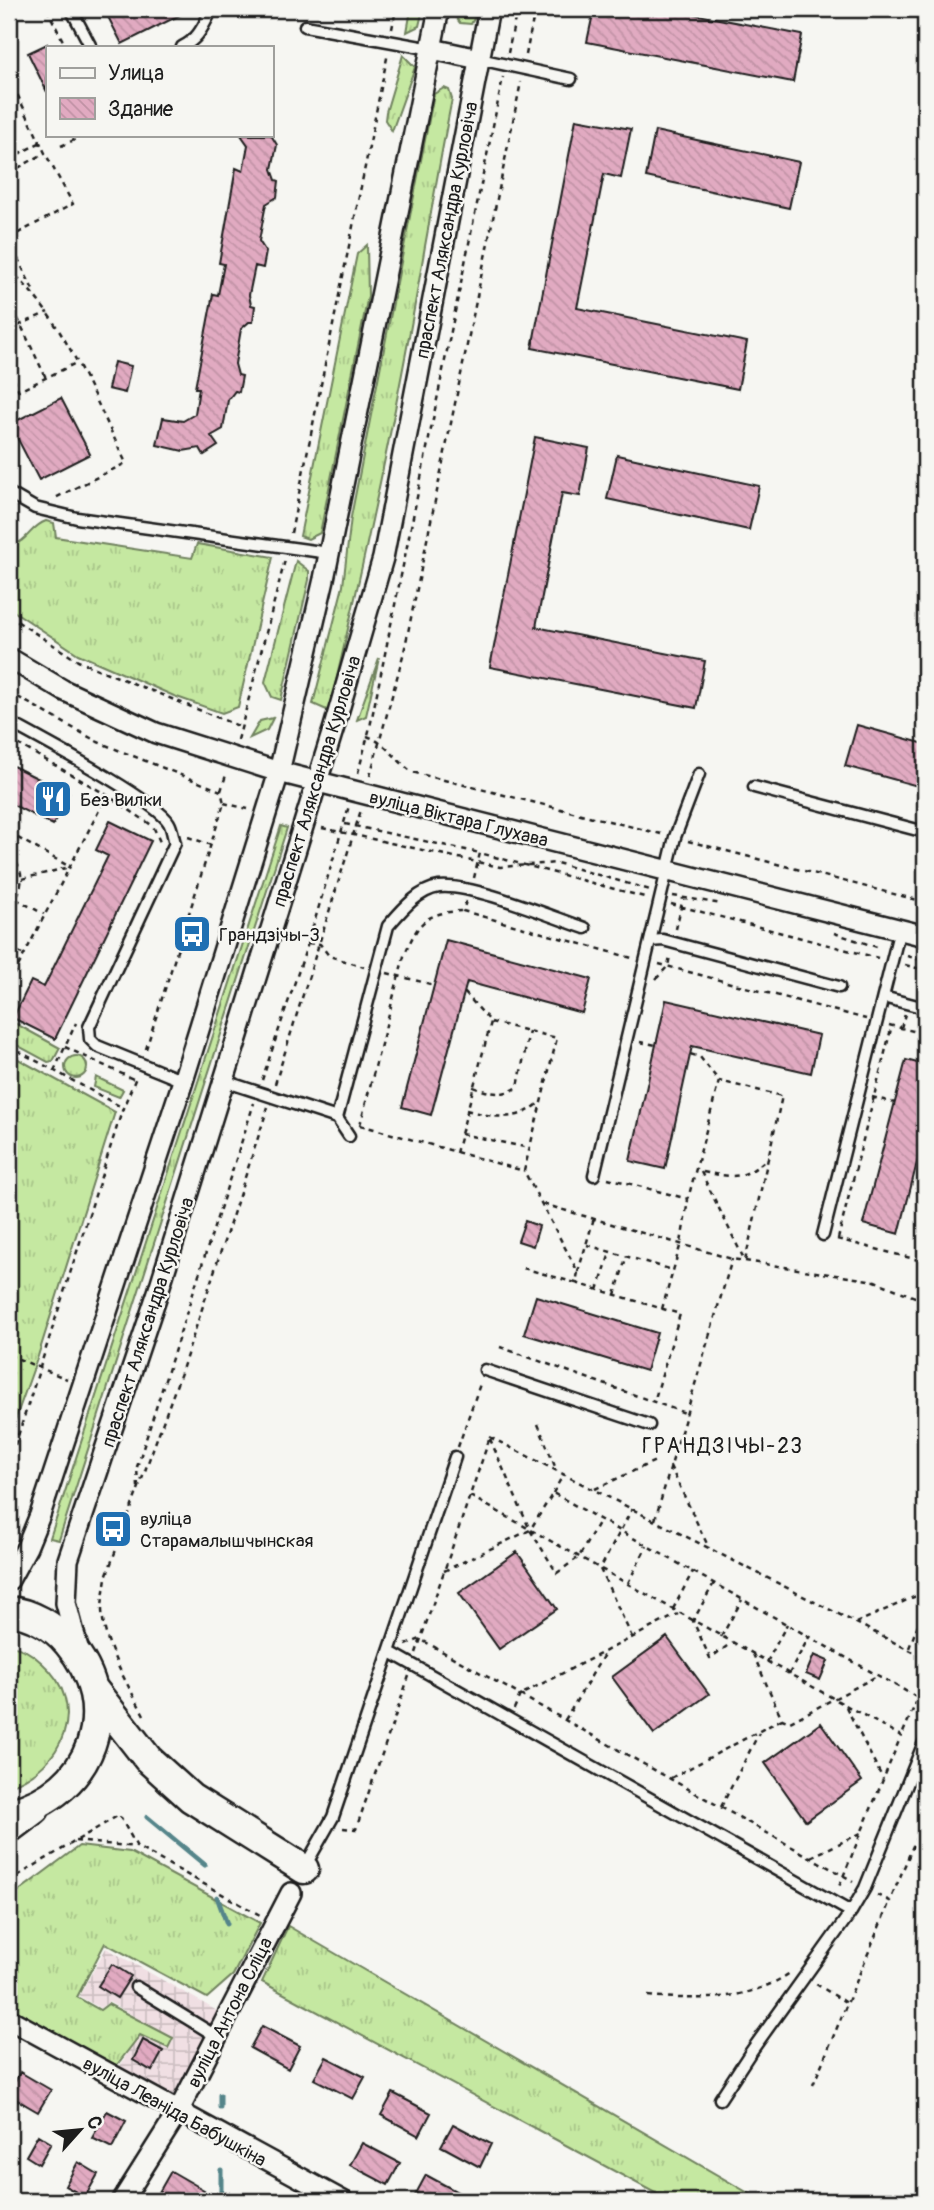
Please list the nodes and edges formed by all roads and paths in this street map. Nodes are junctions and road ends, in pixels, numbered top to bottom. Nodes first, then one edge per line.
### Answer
1 (47, 9) edge
2 (72, 9) edge
3 (396, 9) edge
4 (439, 9) edge
5 (489, 9) edge
6 (517, 9) edge
7 (535, 9) edge
8 (210, 15) edge
9 (305, 26) dead end
10 (390, 41) junction
11 (66, 46) edge
12 (90, 46) edge
13 (184, 46) edge
14 (432, 49) junction
15 (479, 59) junction
16 (505, 65) junction
17 (523, 69) junction
18 (9, 77) edge
19 (571, 79) dead end
20 (83, 136) edge
21 (41, 142) junction
22 (61, 146) dead end
23 (9, 147) edge
24 (22, 153) junction
25 (46, 153) junction
26 (9, 159) edge
27 (9, 173) edge
28 (9, 239) edge
29 (9, 269) edge
30 (35, 293) junction
31 (9, 300) edge
32 (48, 312) junction
33 (21, 325) junction
34 (9, 330) edge
35 (77, 363) junction
36 (9, 369) edge
37 (46, 378) junction
38 (19, 391) junction
39 (9, 396) edge
40 (9, 493) edge
41 (49, 501) dead end
42 (288, 547) junction
43 (329, 553) junction
44 (9, 616) edge
45 (9, 658) edge
46 (9, 692) edge
47 (9, 722) edge
48 (241, 727) junction
49 (9, 739) edge
50 (380, 741) junction
51 (237, 743) dead end
52 (228, 769) dead end
53 (279, 772) junction
54 (699, 774) dead end
55 (316, 784) junction
56 (754, 787) dead end
57 (221, 791) junction
58 (107, 795) junction
59 (345, 824) dead end
60 (925, 832) edge
61 (9, 833) edge
62 (353, 837) junction
63 (17, 838) junction
64 (675, 838) junction
65 (160, 843) dead end
66 (9, 853) edge
67 (480, 853) dead end
68 (527, 865) junction
69 (70, 867) junction
70 (668, 869) junction
71 (22, 879) junction
72 (661, 897) junction
73 (16, 899) junction
74 (925, 902) edge
75 (724, 905) dead end
76 (9, 906) edge
77 (463, 911) dead end
78 (45, 914) junction
79 (585, 928) dead end
80 (900, 929) junction
81 (823, 930) dead end
82 (925, 936) edge
83 (650, 941) junction
84 (308, 943) junction
85 (320, 944) junction
86 (9, 947) edge
87 (612, 953) dead end
88 (24, 955) junction
89 (893, 957) junction
90 (645, 961) junction
91 (925, 961) edge
92 (668, 966) dead end
93 (376, 970) junction
94 (925, 971) edge
95 (399, 977) junction
96 (9, 984) edge
97 (434, 985) dead end
98 (839, 987) dead end
99 (464, 992) dead end
100 (883, 997) junction
101 (925, 1008) edge
102 (491, 1022) junction
103 (877, 1022) junction
104 (76, 1023) dead end
105 (892, 1026) junction
106 (528, 1031) junction
107 (925, 1034) edge
108 (627, 1039) junction
109 (656, 1045) dead end
110 (9, 1046) edge
111 (65, 1047) junction
112 (690, 1054) dead end
113 (141, 1065) junction
114 (54, 1071) junction
115 (135, 1080) junction
116 (183, 1081) junction
117 (224, 1081) junction
118 (719, 1081) junction
119 (473, 1087) junction
120 (258, 1092) junction
121 (859, 1094) junction
122 (271, 1097) junction
123 (873, 1097) junction
124 (541, 1101) junction
125 (895, 1103) dead end
126 (122, 1108) junction
127 (466, 1110) junction
128 (337, 1118) junction
129 (461, 1134) junction
130 (349, 1136) dead end
131 (529, 1149) junction
132 (456, 1153) junction
133 (769, 1157) junction
134 (524, 1171) junction
135 (695, 1171) junction
136 (701, 1172) junction
137 (594, 1175) joint
138 (688, 1199) junction
139 (542, 1203) junction
140 (594, 1218) junction
141 (925, 1233) edge
142 (823, 1236) joint
143 (838, 1239) junction
144 (681, 1243) junction
145 (587, 1245) junction
146 (611, 1252) junction
147 (626, 1257) junction
148 (732, 1259) junction
149 (918, 1260) junction
150 (745, 1261) junction
151 (925, 1262) edge
152 (523, 1269) dead end
153 (673, 1270) junction
154 (578, 1272) junction
155 (576, 1283) junction
156 (598, 1290) junction
157 (615, 1295) junction
158 (925, 1301) edge
159 (662, 1309) junction
160 (500, 1347) dead end
161 (9, 1355) edge
162 (40, 1368) junction
163 (485, 1370) joint
164 (83, 1385) junction
165 (654, 1402) junction
166 (686, 1413) junction
167 (538, 1424) dead end
168 (649, 1425) dead end
169 (490, 1437) junction
170 (455, 1457) joint
171 (655, 1461) dead end
172 (9, 1464) edge
173 (670, 1466) junction
174 (556, 1470) junction
175 (564, 1474) junction
176 (594, 1489) junction
177 (138, 1490) junction
178 (553, 1493) junction
179 (470, 1496) junction
180 (632, 1508) junction
181 (600, 1519) junction
182 (655, 1520) junction
183 (530, 1530) junction
184 (619, 1530) junction
185 (647, 1546) junction
186 (709, 1548) junction
187 (579, 1557) junction
188 (600, 1569) junction
189 (444, 1571) junction
190 (693, 1572) junction
191 (9, 1580) edge
192 (714, 1583) junction
193 (627, 1584) junction
194 (925, 1592) edge
195 (743, 1599) junction
196 (925, 1606) edge
197 (672, 1609) junction
198 (9, 1611) edge
199 (679, 1613) junction
200 (693, 1621) junction
201 (856, 1623) junction
202 (787, 1624) junction
203 (632, 1637) junction
204 (721, 1637) junction
205 (809, 1637) junction
206 (420, 1639) junction
207 (732, 1643) junction
208 (608, 1648) junction
209 (908, 1650) junction
210 (390, 1652) junction
211 (752, 1654) junction
212 (81, 1658) junction
213 (925, 1658) edge
214 (767, 1662) junction
215 (412, 1665) junction
216 (788, 1675) junction
217 (878, 1676) junction
218 (94, 1690) junction
219 (520, 1695) junction
220 (919, 1698) junction
221 (832, 1699) junction
222 (925, 1702) edge
223 (846, 1707) junction
224 (509, 1719) junction
225 (782, 1719) junction
226 (146, 1720) dead end
227 (565, 1720) junction
228 (759, 1733) junction
229 (901, 1736) junction
230 (925, 1740) edge
231 (670, 1779) junction
232 (884, 1779) junction
233 (720, 1807) junction
234 (17, 1816) edge
235 (925, 1817) edge
236 (356, 1829) dead end
237 (861, 1833) junction
238 (75, 1841) junction
239 (137, 1847) junction
240 (811, 1857) junction
241 (843, 1876) junction
242 (9, 1881) edge
243 (298, 1881) junction
244 (865, 1888) junction
245 (833, 1900) junction
246 (890, 1901) junction
247 (851, 1912) junction
248 (275, 1924) junction
249 (804, 1977) junction
250 (136, 1987) dead end
251 (648, 1996) dead end
252 (848, 2003) junction
253 (9, 2019) edge
254 (216, 2036) junction
255 (813, 2085) dead end
256 (720, 2099) dead end
257 (178, 2112) junction
258 (122, 2201) edge
259 (343, 2201) edge

1 - 11 path
2 - 12 lane
3 - 10 path
4 - 14 street, праспект Аляксандра Курловіча
5 - 15 street, праспект Аляксандра Курловіча
6 - 16 path
7 - 17 path
8 - 13 lane
9 - 10 lane
10 - 14 lane
10 - 42 path
14 - 15 street
14 - 43 street, праспект Аляксандра Курловіча
15 - 16 lane
15 - 55 street, праспект Аляксандра Курловіча
16 - 17 lane
16 - 50 path
17 - 19 lane
17 - 50 path
18 - 21 path
20 - 22 path
21 - 24 path
21 - 25 path
23 - 24 path
24 - 26 path
25 - 27 path
25 - 28 path
28 - 30 path
29 - 30 path
30 - 32 path
31 - 33 path
32 - 33 path
32 - 35 path
33 - 34 path
33 - 37 path
35 - 37 path
35 - 41 path
36 - 38 path
37 - 38 path
38 - 39 path
40 - 42 lane
42 - 43 lane
42 - 48 path
43 - 53 street, праспект Аляксандра Курловіча
44 - 48 path
45 - 53 street, вуліца Віктара Глухава
46 - 57 path
47 - 113 lane
48 - 51 path
49 - 58 path
50 - 64 path
52 - 57 path
53 - 55 street, вуліца Віктара Глухава
53 - 116 street, праспект Аляксандра Курловіча
54 - 64 lane
55 - 70 street, вуліца Віктара Глухава
55 - 117 street, праспект Аляксандра Курловіча
56 - 60 lane
57 - 113 path
58 - 65 path
58 - 69 path
59 - 67 path
61 - 63 path
62 - 68 path
62 - 84 path
62 - 85 path
63 - 66 path
63 - 69 path
64 - 70 lane
64 - 74 path
66 - 71 path
68 - 72 path
68 - 72 path
69 - 71 path
69 - 78 path
70 - 72 lane
70 - 80 street, вуліца Віктара Глухава
71 - 73 path
72 - 75 path
72 - 83 lane
72 - 89 path
73 - 76 path
73 - 78 path
77 - 95 path
78 - 88 path
79 - 93 lane
80 - 82 street, вуліца Віктара Глухава
80 - 89 lane
81 - 89 path
83 - 90 lane
83 - 98 lane
84 - 85 path
84 - 120 path
85 - 93 path
85 - 122 path
86 - 88 path
87 - 90 path
88 - 96 path
89 - 91 path
89 - 94 path
89 - 100 lane
90 - 108 lane
92 - 103 path
93 - 95 path
93 - 128 lane
95 - 97 path
95 - 132 path
99 - 102 path
100 - 101 lane
100 - 103 lane
102 - 106 path
102 - 119 path
103 - 105 path
103 - 121 lane
104 - 111 path
105 - 107 path
105 - 123 path
106 - 119 path
106 - 124 path
108 - 109 path
108 - 137 lane
110 - 114 path
111 - 114 path
111 - 115 path
112 - 118 path
113 - 115 path
113 - 116 lane
114 - 126 path
115 - 126 path
116 - 164 street, праспект Аляксандра Курловіча
117 - 120 lane
117 - 212 street, праспект Аляксандра Курловіча
118 - 133 path
118 - 135 path
119 - 127 path
120 - 122 lane
120 - 177 path
121 - 123 path
121 - 142 lane
122 - 128 lane
122 - 177 path
123 - 125 path
123 - 143 path
124 - 127 path
124 - 131 path
126 - 162 path
127 - 129 path
128 - 130 lane
129 - 131 path
129 - 132 path
131 - 134 path
132 - 134 path
133 - 136 path
133 - 150 path
134 - 139 path
135 - 136 path
135 - 138 path
136 - 150 path
137 - 138 path
138 - 144 path
139 - 140 path
139 - 154 path
140 - 144 path
140 - 145 path
141 - 149 path
142 - 143 path
143 - 149 path
144 - 148 path
144 - 153 path
145 - 146 path
145 - 154 path
146 - 147 path
146 - 156 path
147 - 153 path
147 - 157 path
148 - 150 path
148 - 166 path
149 - 151 path
150 - 158 path
152 - 155 path
153 - 159 path
154 - 155 path
155 - 156 path
156 - 157 path
157 - 159 path
159 - 165 path
160 - 165 path
161 - 162 path
162 - 164 path
162 - 172 path
163 - 168 lane
163 - 170 path
164 - 191 street, праспект Аляксандра Курловіча
165 - 166 path
166 - 173 path
167 - 174 path
169 - 174 path
169 - 179 path
169 - 183 path
170 - 210 lane
171 - 176 path
173 - 182 path
173 - 186 path
174 - 175 path
175 - 176 path
175 - 178 path
176 - 180 path
177 - 226 path
178 - 181 path
178 - 183 path
179 - 183 path
179 - 189 path
180 - 182 path
180 - 184 path
181 - 184 path
181 - 187 path
182 - 186 path
183 - 187 path
183 - 187 path
183 - 189 path
184 - 185 path
184 - 188 path
185 - 190 path
185 - 193 path
186 - 201 path
187 - 188 path
188 - 193 path
188 - 203 path
189 - 206 path
190 - 192 path
190 - 197 path
192 - 195 path
192 - 200 path
193 - 197 path
194 - 201 path
195 - 202 path
195 - 204 path
196 - 209 path
197 - 199 path
198 - 212 main road
199 - 200 path
199 - 203 path
200 - 204 path
200 - 207 path
201 - 209 path
202 - 205 path
202 - 214 path
203 - 208 path
204 - 207 path
205 - 216 path
205 - 217 path
206 - 215 path
206 - 219 path
207 - 211 path
208 - 219 path
208 - 227 path
209 - 213 path
210 - 215 lane
210 - 243 lane
211 - 214 path
211 - 225 path
212 - 218 main road
214 - 216 path
215 - 224 lane
215 - 236 path
216 - 221 path
217 - 220 path
217 - 221 path
218 - 234 main road
218 - 243 main road
219 - 224 path
219 - 227 path
220 - 222 path
220 - 229 path
221 - 223 path
221 - 225 path
223 - 229 path
223 - 232 path
224 - 245 lane
225 - 228 path
227 - 231 path
228 - 231 path
228 - 233 path
229 - 232 path
230 - 244 lane
231 - 233 path
232 - 237 path
233 - 240 path
235 - 246 path
237 - 240 path
237 - 241 path
238 - 239 path
238 - 239 path
238 - 242 path
239 - 248 path
240 - 241 path
241 - 244 path
241 - 245 path
243 - 248 street, вуліца Антона Сліца
244 - 246 path
244 - 247 lane
245 - 247 lane
246 - 252 path
247 - 249 lane
248 - 254 street, вуліца Антона Сліца
249 - 251 path
249 - 252 path
249 - 256 lane
250 - 254 lane
252 - 255 path
253 - 257 street, вуліца Леаніда Бабушкіна
254 - 257 street, вуліца Антона Сліца
257 - 258 street, вуліца Антона Сліца
257 - 259 street, вуліца Леаніда Бабушкіна

